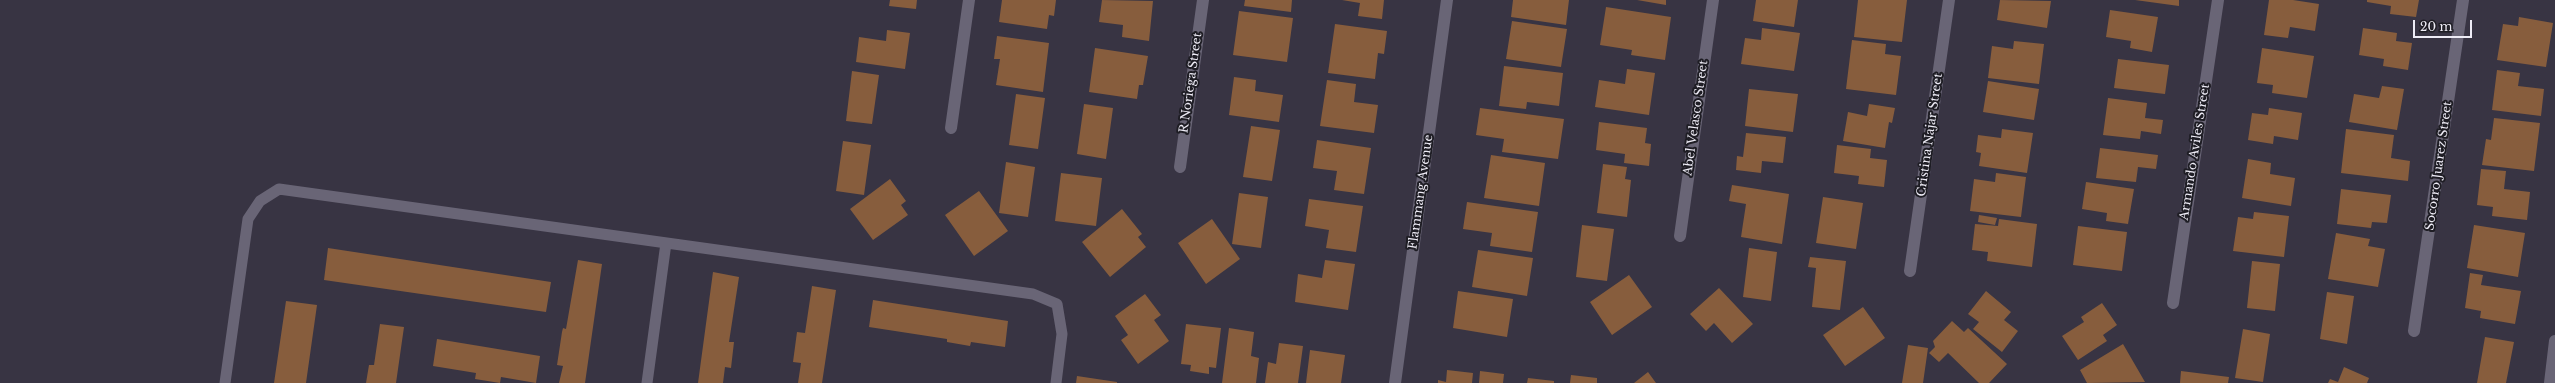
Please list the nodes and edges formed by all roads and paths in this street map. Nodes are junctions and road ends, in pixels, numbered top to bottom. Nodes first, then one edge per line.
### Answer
1 (969, 0) edge
2 (1203, 0) edge
3 (1447, 0) edge
4 (1713, 0) edge
5 (1949, 0) edge
6 (2218, 0) edge
7 (2463, 0) edge
8 (951, 128) dead end
9 (1180, 167) dead end
10 (1680, 236) dead end
11 (666, 243) junction
12 (1910, 271) dead end
13 (2173, 303) dead end
14 (2414, 331) dead end
15 (2555, 342) edge
16 (225, 383) edge
17 (647, 383) edge
18 (1056, 383) edge
19 (1395, 383) edge
20 (2550, 383) edge

1 - 8 street
2 - 9 street, R Noriega Street
3 - 19 street, Flammang Avenue
4 - 10 street, Abel Velasco Street
5 - 12 street, Cristina Najar Street
6 - 13 street, Armando Aviles Street
7 - 14 street, Socorro Juarez Street
11 - 16 lane
11 - 17 lane
11 - 18 lane
15 - 20 street

